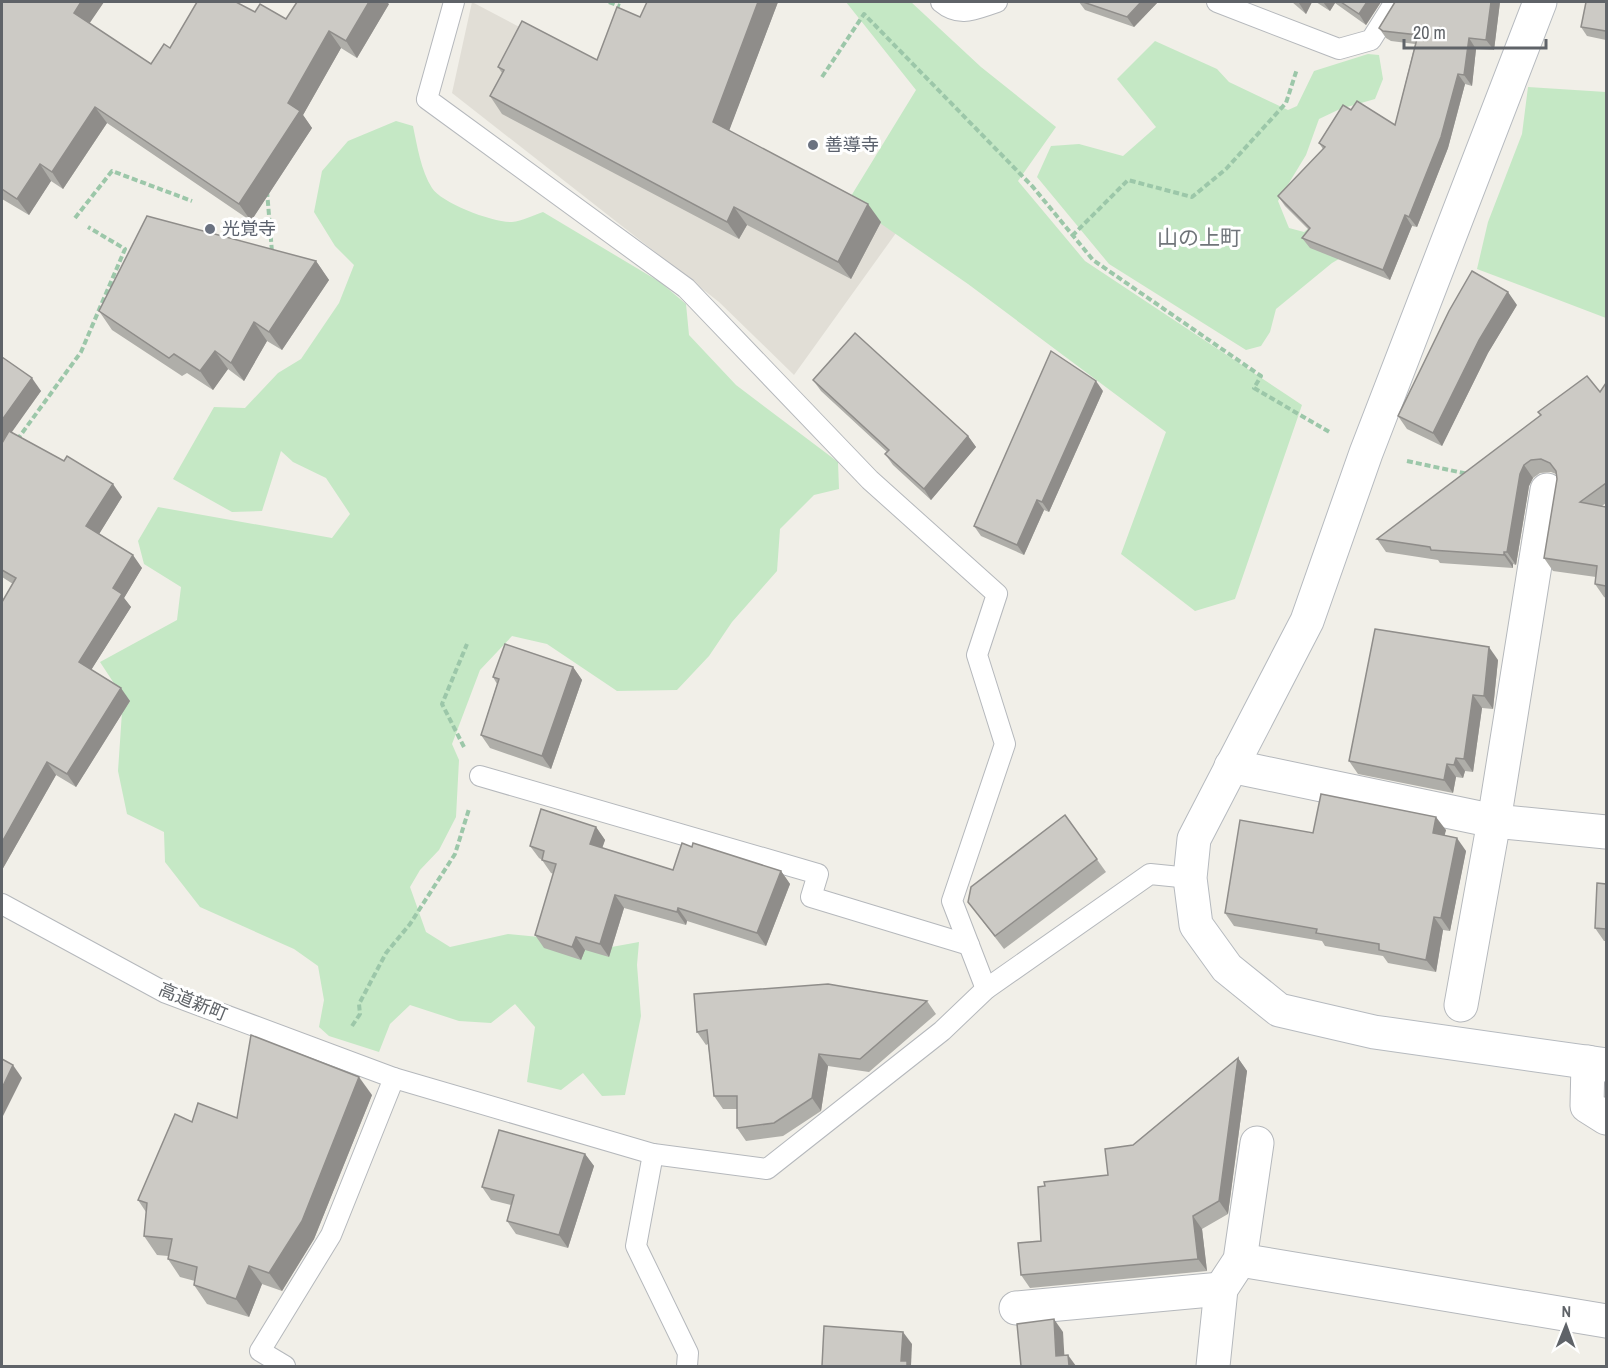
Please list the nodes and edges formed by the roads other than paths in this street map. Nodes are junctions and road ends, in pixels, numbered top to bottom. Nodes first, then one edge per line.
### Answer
1 (454, 2) edge
2 (940, 2) edge
3 (997, 2) edge
4 (1217, 2) edge
5 (1395, 2) edge
6 (1540, 2) edge
7 (1547, 490) dead end
8 (1231, 766) junction
9 (480, 776) road end
10 (1494, 821) junction
11 (1606, 832) edge
12 (1190, 878) junction
13 (2, 904) edge
14 (969, 945) junction
15 (986, 989) junction
16 (1461, 1005) dead end
17 (1597, 1064) edge
18 (394, 1078) junction
19 (1606, 1118) edge
20 (1257, 1143) dead end
21 (653, 1154) junction
22 (1240, 1260) junction
23 (1221, 1289) junction
24 (1016, 1308) dead end
25 (1606, 1321) edge
26 (285, 1366) edge
27 (687, 1366) edge
28 (1213, 1366) edge

1 - 14 lane
2 - 3 lane
4 - 5 lane
6 - 8 street
7 - 10 street
8 - 10 street
8 - 12 street
9 - 14 lane
10 - 11 street
10 - 16 street
12 - 15 lane, 高道新町
12 - 17 street
13 - 18 lane, 高道新町
14 - 15 lane
15 - 21 lane, 高道新町
17 - 19 street
18 - 21 lane, 高道新町
18 - 26 lane
20 - 22 street
21 - 27 lane
22 - 23 street
22 - 25 street
23 - 24 street
23 - 28 street

